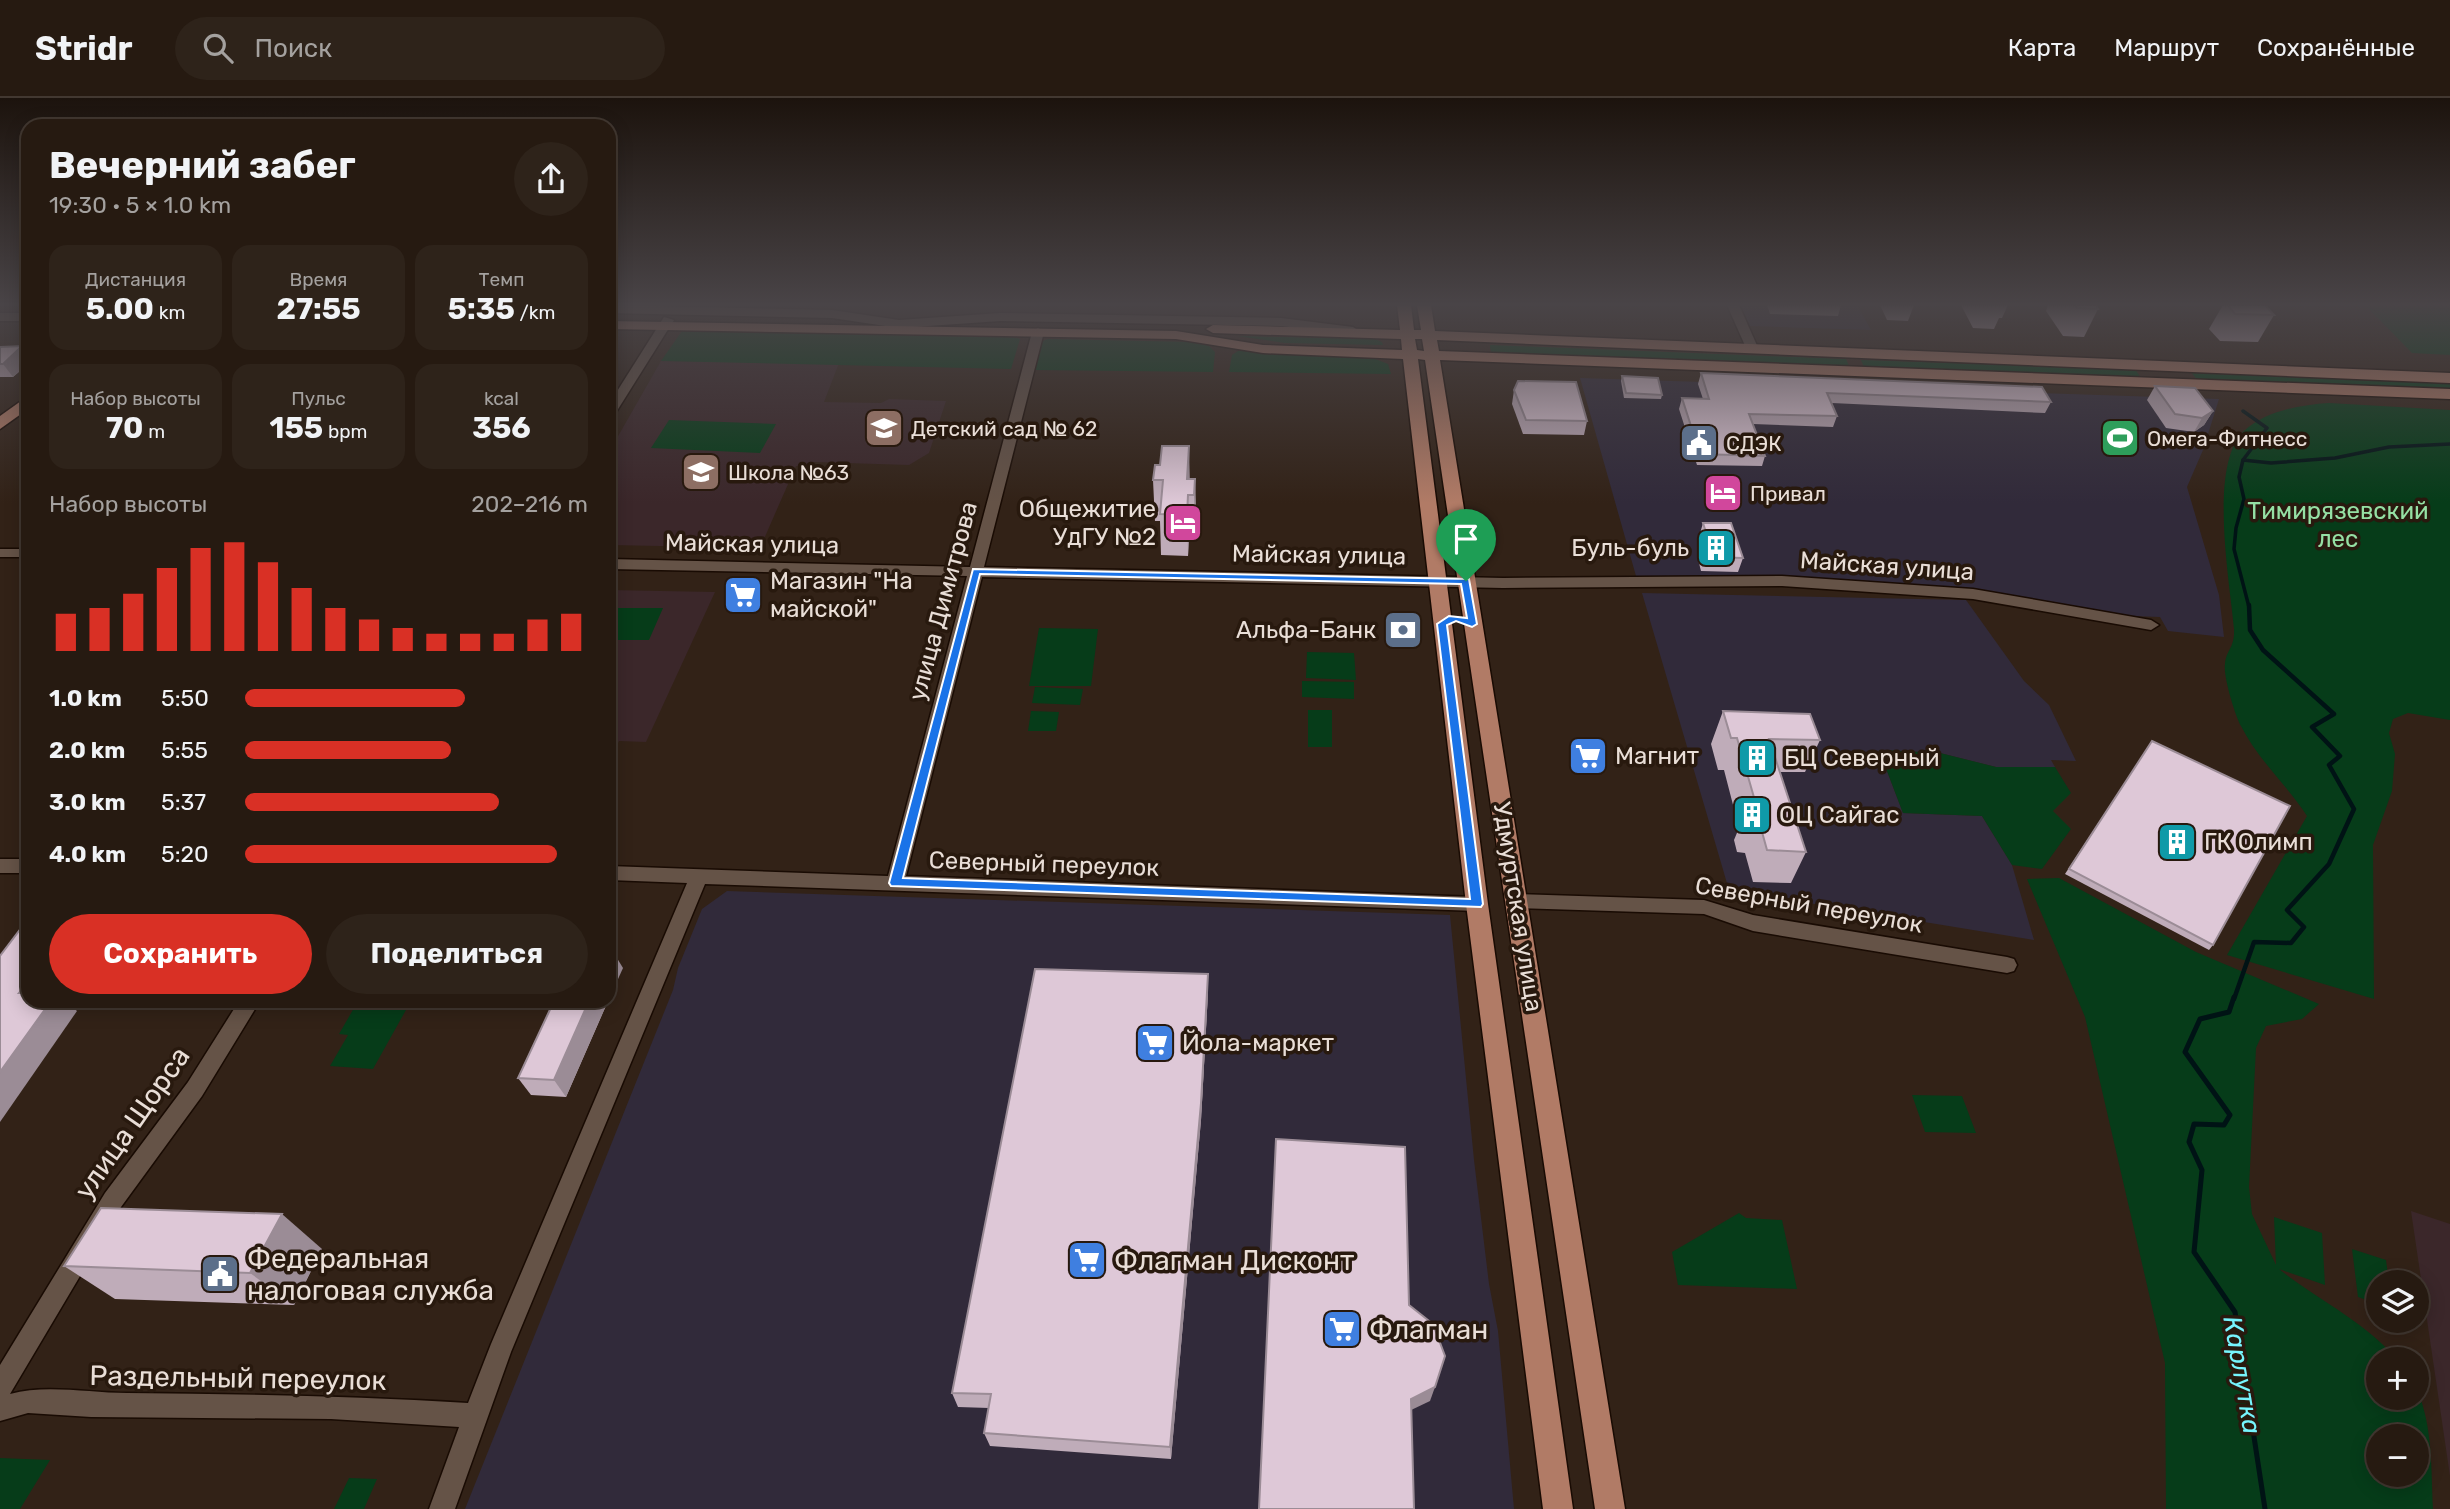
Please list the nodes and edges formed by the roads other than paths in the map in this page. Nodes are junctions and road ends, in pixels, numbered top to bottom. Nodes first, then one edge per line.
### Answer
1 (636, 371) edge
2 (1029, 371) edge
3 (1410, 371) edge
4 (1434, 371) edge
5 (1850, 371) edge
6 (2147, 371) edge
7 (2184, 371) edge
8 (2286, 371) edge
9 (2450, 377) edge
10 (2152, 383) junction
11 (2197, 384) junction
12 (2450, 394) edge
13 (616, 403) edge
14 (21, 407) edge
15 (0, 424) edge
16 (0, 553) edge
17 (21, 553) edge
18 (616, 564) edge
19 (976, 571) junction
20 (1436, 581) junction
21 (1466, 581) junction
22 (1442, 624) junction
23 (1472, 624) junction
24 (2151, 625) dead end
25 (0, 866) edge
26 (21, 866) edge
27 (616, 873) edge
28 (699, 876) junction
29 (895, 883) junction
30 (1518, 901) junction
31 (1477, 904) junction
32 (2007, 965) dead end
33 (246, 1008) edge
34 (0, 1388) edge
35 (0, 1409) edge
36 (475, 1416) junction
37 (442, 1509) edge
38 (1558, 1509) edge
39 (1609, 1509) edge

1 - 13 street
2 - 19 street, улица Димитрова
3 - 20 main road, Удмуртская улица
4 - 21 main road, Удмуртская улица
5 - 10 main road
6 - 10 main road
7 - 11 main road
8 - 9 main road
10 - 11 main road
11 - 12 main road
14 - 15 main road
16 - 17 street
18 - 19 street, Майская улица
19 - 20 street, Майская улица
19 - 29 street, улица Димитрова
20 - 21 street, Майская улица
20 - 22 main road, Удмуртская улица
21 - 23 main road, Удмуртская улица
21 - 24 street, Майская улица
22 - 23 main road
22 - 31 main road, Удмуртская улица
23 - 30 main road, Удмуртская улица
25 - 26 street
27 - 28 street, Северный переулок
28 - 29 street, Северный переулок
28 - 36 street
29 - 31 street, Северный переулок
30 - 32 street, Северный переулок
30 - 39 main road, Удмуртская улица
31 - 38 main road, Удмуртская улица
33 - 34 street, улица Щорса
35 - 36 street, Раздельный переулок
36 - 37 street

